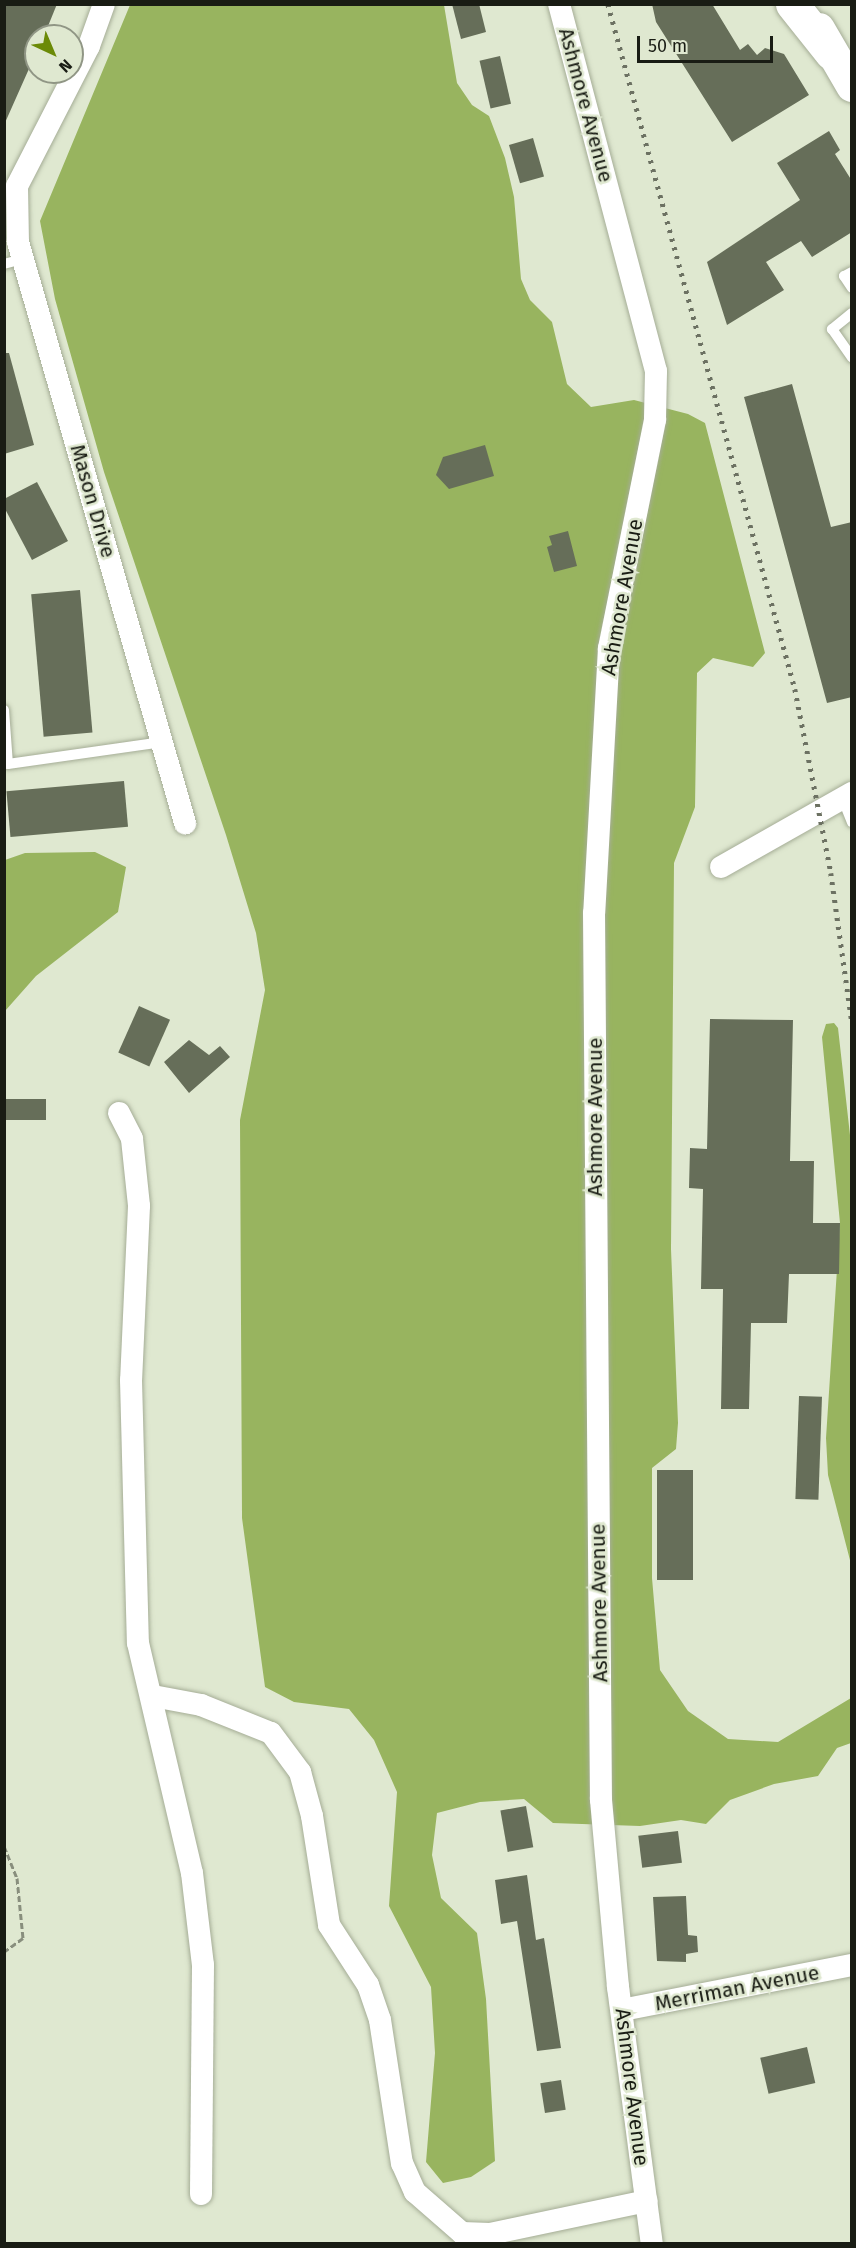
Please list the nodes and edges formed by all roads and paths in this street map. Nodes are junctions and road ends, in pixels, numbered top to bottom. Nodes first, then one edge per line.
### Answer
1 (104, 4) edge
2 (559, 4) edge
3 (792, 4) edge
4 (807, 4) edge
5 (831, 53) junction
6 (852, 86) edge
7 (14, 262) edge
8 (852, 272) edge
9 (852, 288) edge
10 (852, 313) edge
11 (852, 358) edge
12 (4, 710) edge
13 (162, 742) junction
14 (847, 796) edge
15 (852, 822) edge
16 (185, 823) dead end
17 (721, 867) dead end
18 (119, 1113) dead end
19 (153, 1696) junction
20 (4, 1846) edge
21 (4, 1952) edge
22 (852, 1965) edge
23 (622, 2010) junction
24 (201, 2194) dead end
25 (647, 2201) junction
26 (652, 2244) edge

1 - 7 street, Mason Drive
2 - 23 street, Ashmore Avenue
3 - 5 highway
4 - 5 main road
5 - 6 main road
7 - 13 street, Mason Drive
8 - 9 lane
10 - 11 lane
12 - 13 lane
13 - 16 street, Mason Drive
14 - 15 lane
14 - 17 street
18 - 19 street
19 - 24 street
19 - 25 street
20 - 21 path
22 - 23 street, Merriman Avenue
23 - 25 street, Ashmore Avenue
25 - 26 street, Ashmore Avenue

